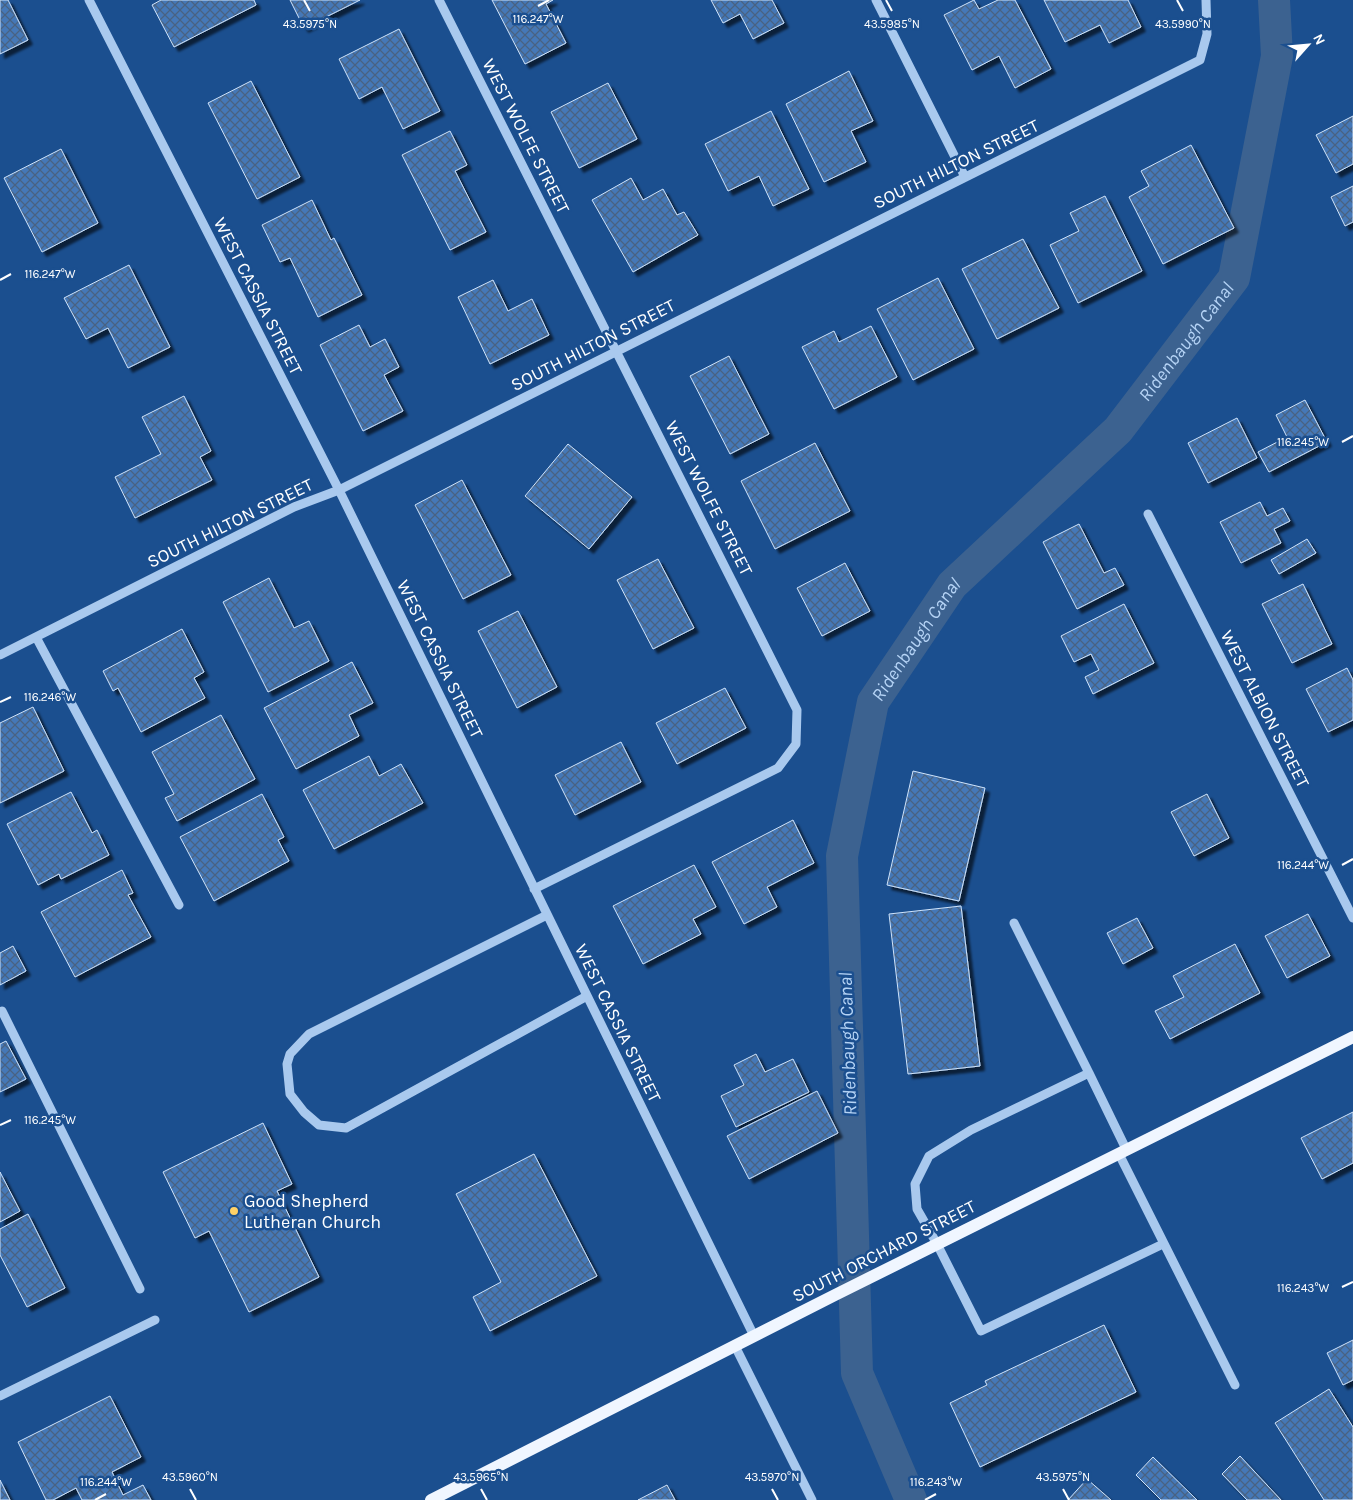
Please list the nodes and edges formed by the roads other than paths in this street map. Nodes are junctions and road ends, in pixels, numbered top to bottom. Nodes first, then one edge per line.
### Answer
1 (88, 0) edge
2 (439, 0) edge
3 (876, 0) edge
4 (1206, 0) edge
5 (965, 177) junction
6 (616, 351) junction
7 (339, 490) junction
8 (1148, 514) dead end
9 (36, 637) junction
10 (0, 656) edge
11 (534, 890) junction
12 (179, 905) dead end
13 (547, 915) junction
14 (1353, 918) edge
15 (1014, 923) dead end
16 (587, 996) junction
17 (0, 1012) edge
18 (1353, 1037) edge
19 (1088, 1073) junction
20 (1123, 1152) junction
21 (937, 1244) junction
22 (1163, 1244) junction
23 (140, 1289) dead end
24 (155, 1320) dead end
25 (754, 1336) junction
26 (735, 1346) junction
27 (1235, 1385) dead end
28 (0, 1396) edge
29 (432, 1500) edge
30 (812, 1500) edge

1 - 7 street, WEST CASSIA STREET
2 - 6 street, WEST WOLFE STREET
3 - 5 street
4 - 5 street, SOUTH HILTON STREET
5 - 6 street, SOUTH HILTON STREET
6 - 7 street, SOUTH HILTON STREET
6 - 11 street, WEST WOLFE STREET
7 - 9 street, SOUTH HILTON STREET
7 - 11 street, WEST CASSIA STREET
8 - 14 street, WEST ALBION STREET
9 - 10 street, SOUTH HILTON STREET
9 - 12 street
11 - 13 street, WEST CASSIA STREET
13 - 16 street, WEST CASSIA STREET
13 - 16 street
15 - 19 street
16 - 25 street, WEST CASSIA STREET
17 - 23 street
18 - 20 main road, SOUTH ORCHARD STREET
19 - 20 street
19 - 21 street
20 - 21 main road, SOUTH ORCHARD STREET
20 - 22 street
21 - 22 street
21 - 25 main road, SOUTH ORCHARD STREET
22 - 27 street
24 - 28 street
25 - 26 main road, SOUTH ORCHARD STREET
26 - 29 main road, SOUTH ORCHARD STREET
26 - 30 street

